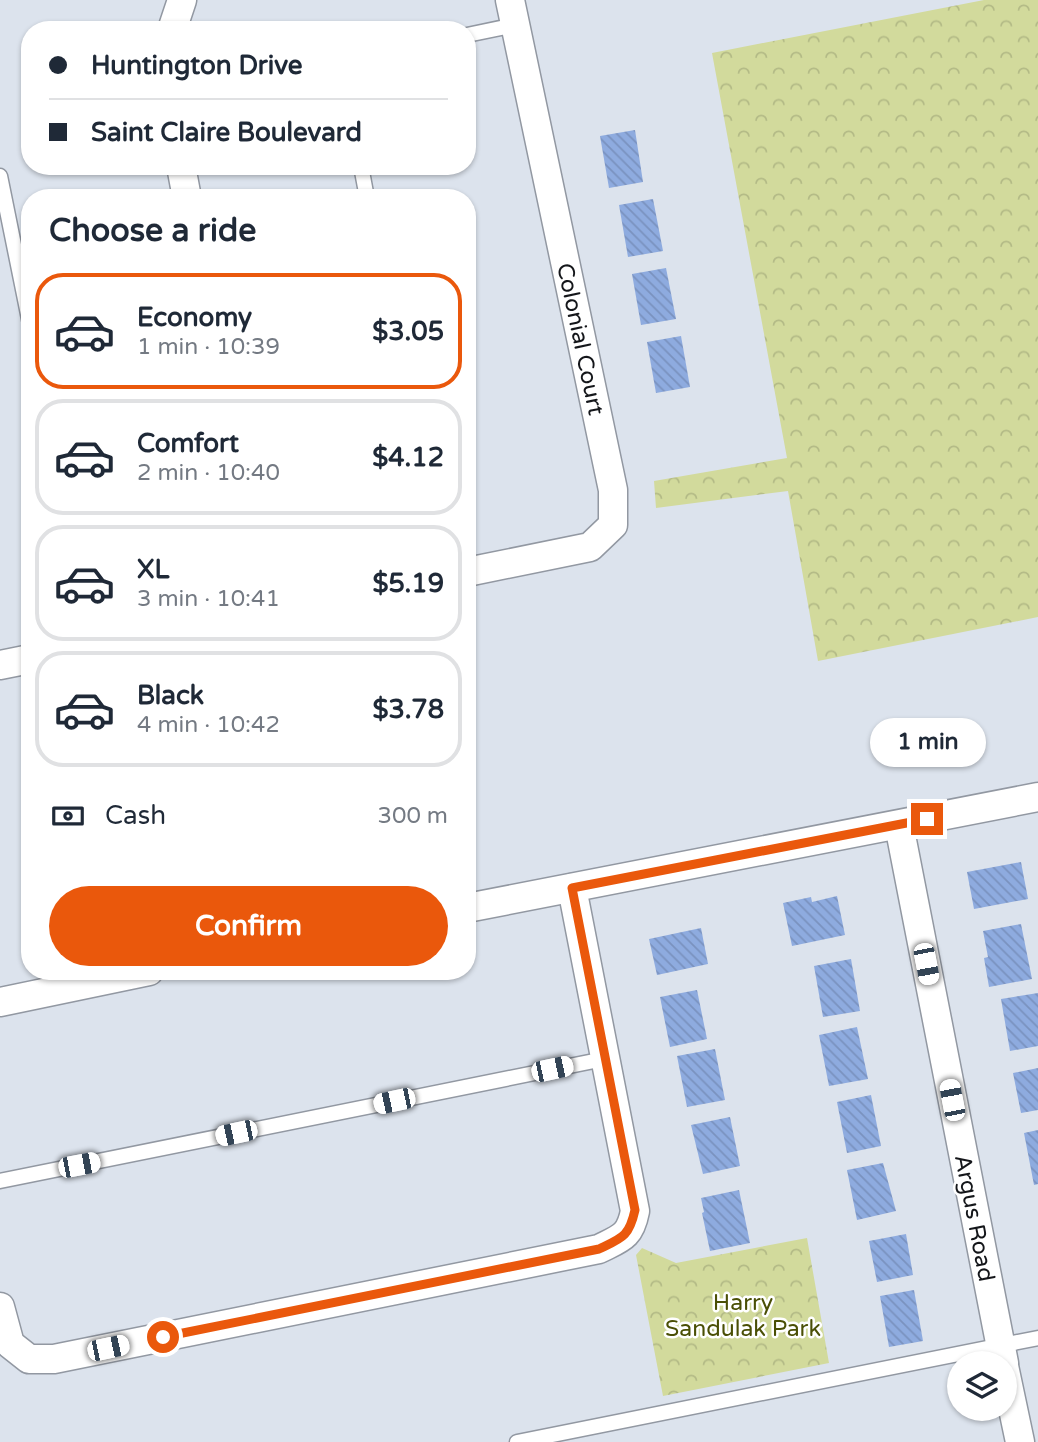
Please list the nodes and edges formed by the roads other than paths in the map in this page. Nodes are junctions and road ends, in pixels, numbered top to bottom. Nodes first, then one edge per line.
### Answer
1 (183, 0) edge
2 (513, 12) edge
3 (175, 21) edge
4 (476, 30) edge
5 (0, 176) edge
6 (21, 280) edge
7 (476, 570) edge
8 (21, 661) edge
9 (0, 665) edge
10 (1038, 797) edge
11 (899, 825) junction
12 (572, 888) junction
13 (476, 906) edge
14 (106, 980) edge
15 (0, 1002) edge
16 (604, 1059) junction
17 (0, 1181) edge
18 (0, 1307) edge
19 (1038, 1338) edge
20 (1001, 1351) edge
21 (1016, 1351) edge
22 (947, 1369) edge
23 (1016, 1421) edge
24 (517, 1442) edge
25 (1020, 1442) edge

1 - 3 street
2 - 4 lane
2 - 7 street, Colonial Court
5 - 6 lane
8 - 9 street
10 - 11 street
11 - 12 street
11 - 20 street, Argus Road
12 - 13 street
12 - 16 street
14 - 15 street
16 - 17 lane
16 - 18 street
19 - 21 lane
22 - 24 lane
23 - 25 street, Argus Road

